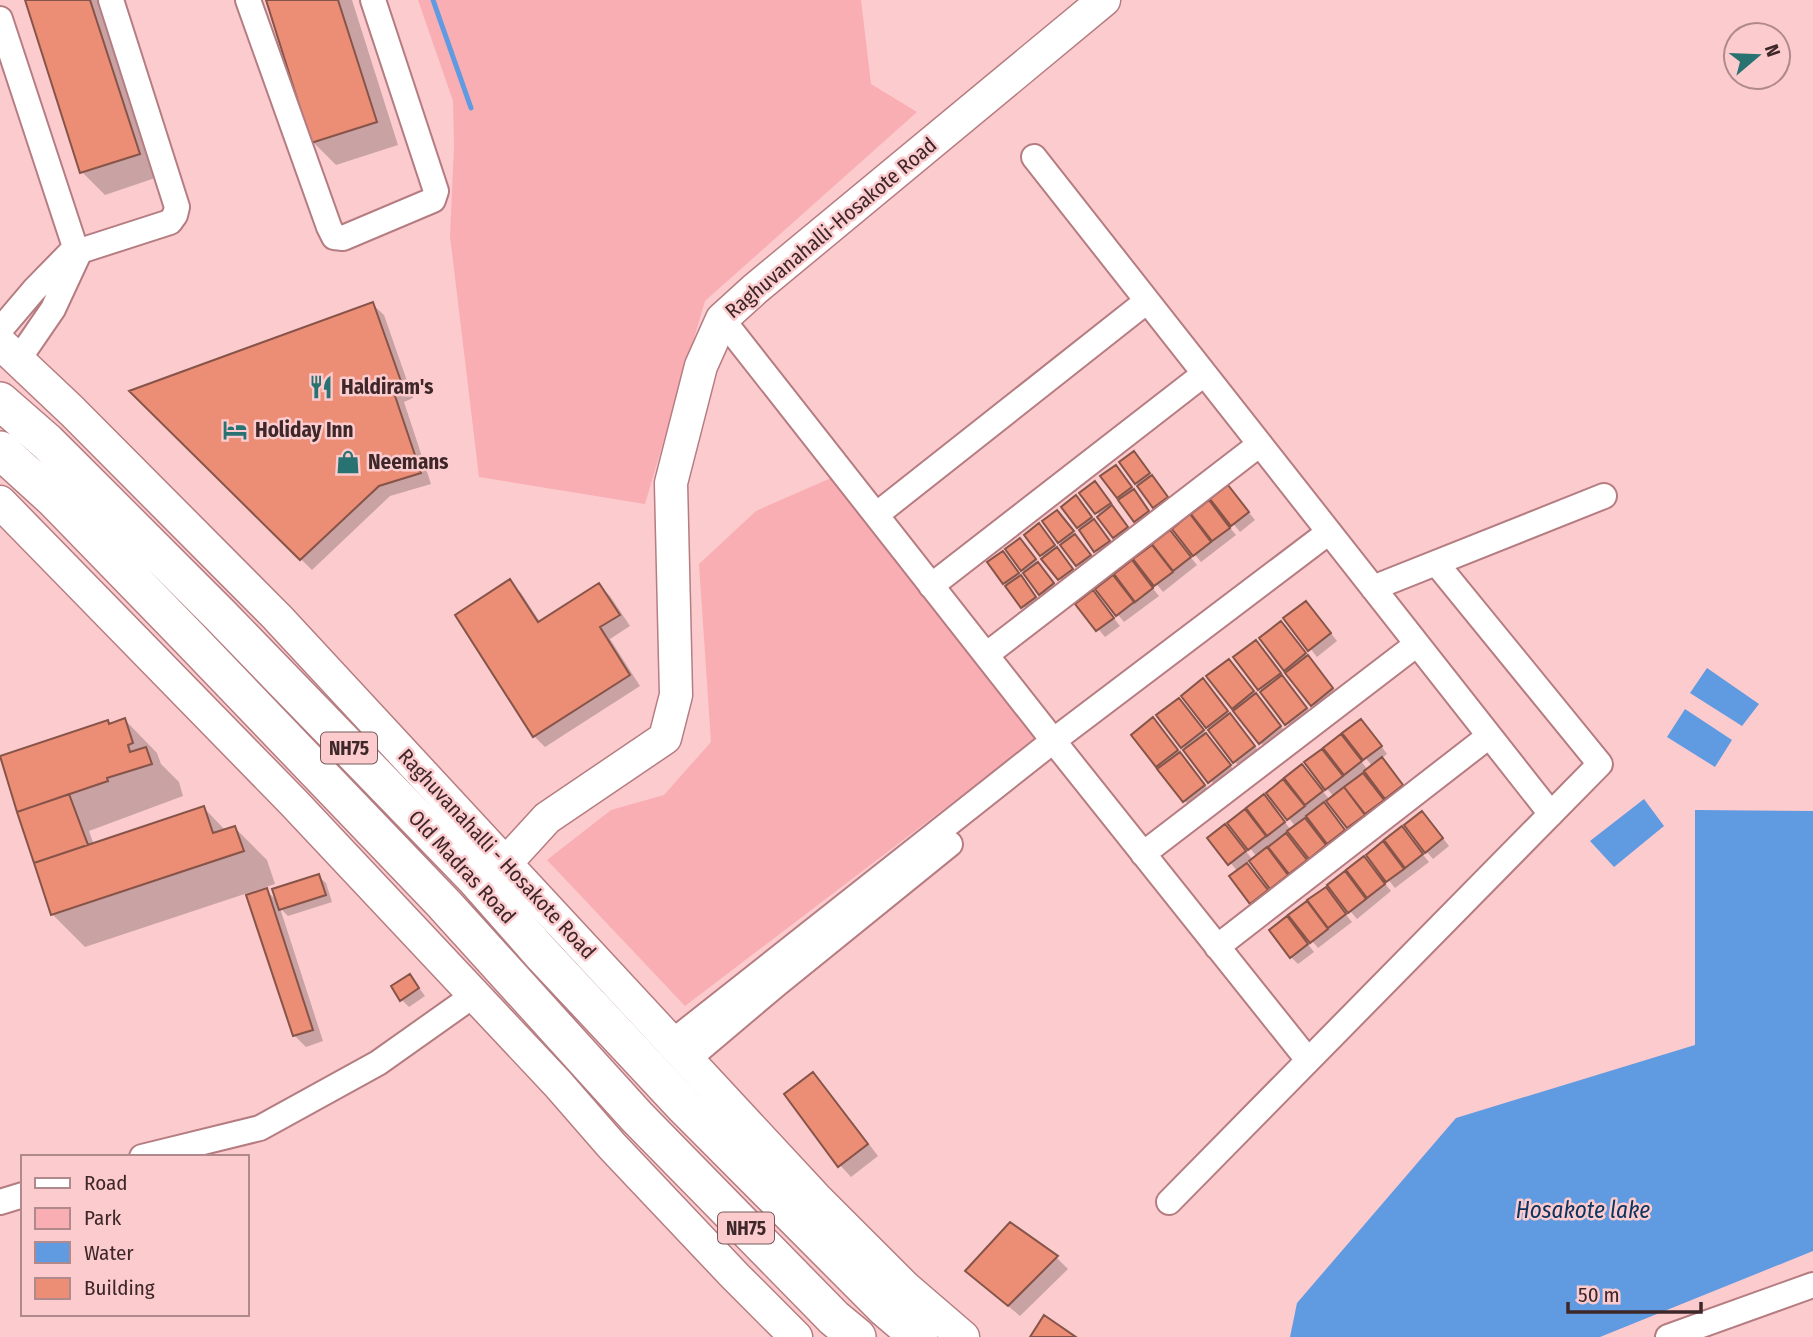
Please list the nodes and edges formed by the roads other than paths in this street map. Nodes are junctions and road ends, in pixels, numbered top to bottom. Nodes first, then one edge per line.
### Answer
1 (112, 0) edge
2 (248, 0) edge
3 (373, 0) edge
4 (1104, 0) edge
5 (0, 19) edge
6 (1034, 157) dead end
7 (78, 249) junction
8 (1147, 301) junction
9 (722, 319) junction
10 (0, 330) edge
11 (9, 351) edge
12 (1205, 374) junction
13 (0, 401) edge
14 (1260, 444) junction
15 (0, 450) edge
16 (1604, 496) dead end
17 (0, 502) edge
18 (876, 514) junction
19 (1333, 537) junction
20 (1436, 563) junction
21 (931, 586) junction
22 (1373, 588) junction
23 (1417, 644) junction
24 (986, 655) junction
25 (1489, 736) junction
26 (1058, 747) junction
27 (1550, 814) junction
28 (1143, 854) junction
29 (505, 864) junction
30 (1217, 947) junction
31 (474, 995) junction
32 (679, 1052) junction
33 (1308, 1060) junction
34 (150, 1155) edge
35 (21, 1196) edge
36 (0, 1202) edge
37 (1169, 1202) dead end
38 (1813, 1286) edge
39 (896, 1298) junction
40 (796, 1337) edge
41 (857, 1337) edge
42 (919, 1337) edge
43 (963, 1337) edge
44 (1668, 1337) edge

1 - 7 street
2 - 3 street
4 - 9 main road, Raghuvanahalli-Hosakote Road
5 - 7 street
6 - 8 street
7 - 10 street
7 - 11 street
8 - 12 street
8 - 18 street
9 - 18 street
9 - 29 main road, Raghuvanahalli-Hosakote Road
11 - 29 main road, Raghuvanahalli - Hosakote Road
12 - 14 street
12 - 21 street
13 - 39 highway, Old Madras Road / NH75
14 - 19 street
14 - 24 street
15 - 41 highway, NH75
16 - 20 street
17 - 31 main road
18 - 21 street
19 - 22 street
19 - 26 street
20 - 22 street
20 - 27 street
21 - 24 street
22 - 23 street
23 - 25 street
23 - 28 street
24 - 26 street
25 - 27 street
25 - 30 street
26 - 28 street
26 - 32 street
27 - 33 street
28 - 30 street
29 - 32 main road, Raghuvanahalli - Hosakote Road
30 - 33 street
31 - 34 street
31 - 40 main road
32 - 39 main road, Raghuvanahalli - Hosakote Road
33 - 37 street
35 - 36 street
38 - 44 street
39 - 42 highway, Old Madras Road / NH75
39 - 43 main road, Raghuvanahalli - Hosakote Road

